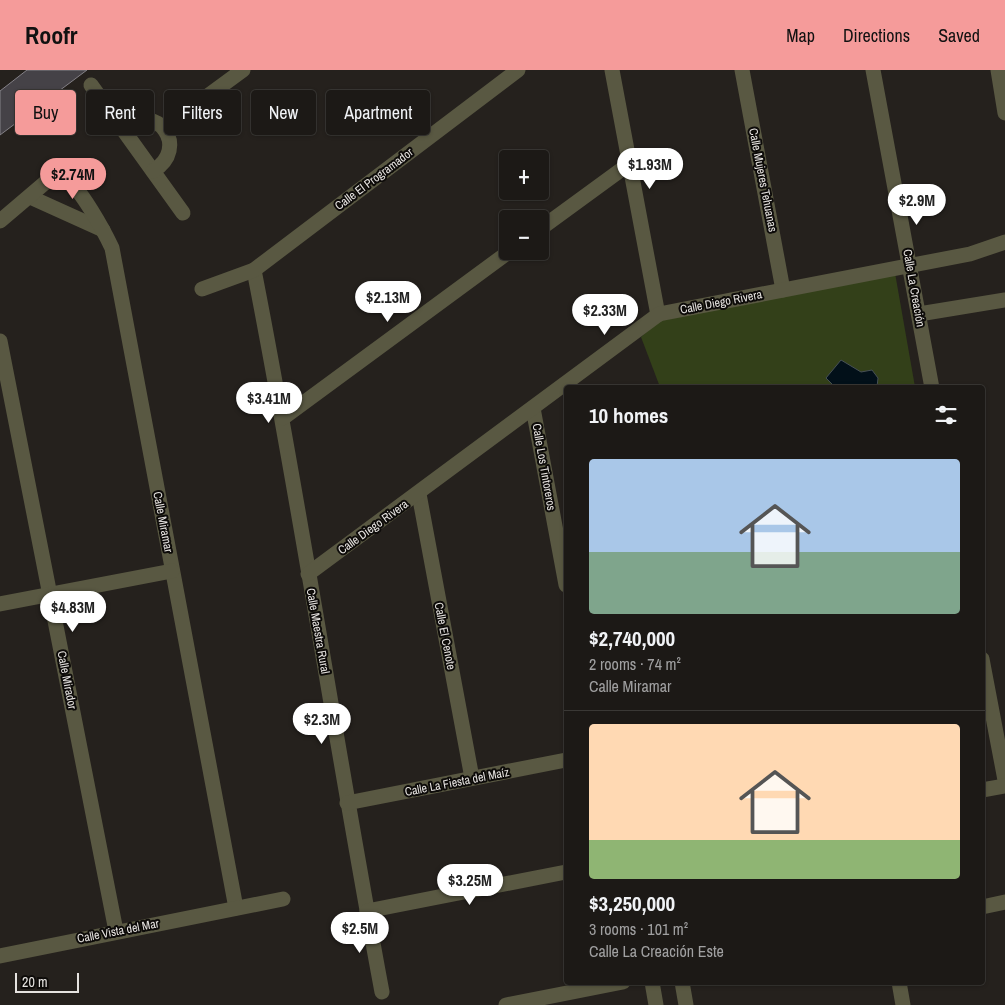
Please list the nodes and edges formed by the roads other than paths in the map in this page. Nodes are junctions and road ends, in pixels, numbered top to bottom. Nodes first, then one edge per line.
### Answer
1 (243, 70) edge
2 (518, 70) edge
3 (612, 70) edge
4 (742, 70) edge
5 (873, 70) edge
6 (998, 70) edge
7 (91, 84) dead end
8 (95, 90) edge
9 (216, 90) edge
10 (1005, 113) edge
11 (154, 121) edge
12 (164, 128) edge
13 (127, 135) edge
14 (167, 135) edge
15 (629, 164) junction
16 (153, 171) junction
17 (35, 192) junction
18 (183, 213) dead end
19 (0, 221) edge
20 (549, 223) edge
21 (103, 230) junction
22 (1005, 242) edge
23 (499, 259) edge
24 (910, 266) junction
25 (254, 270) junction
26 (202, 290) dead end
27 (783, 290) junction
28 (1005, 300) edge
29 (919, 314) junction
30 (658, 315) junction
31 (0, 341) edge
32 (931, 385) edge
33 (533, 408) junction
34 (283, 418) junction
35 (419, 494) junction
36 (563, 548) edge
37 (172, 571) junction
38 (308, 574) junction
39 (50, 594) junction
40 (0, 604) edge
41 (985, 684) edge
42 (564, 760) edge
43 (472, 778) junction
44 (1005, 780) edge
45 (1005, 786) edge
46 (985, 789) edge
47 (347, 803) junction
48 (564, 872) edge
49 (283, 899) dead end
50 (1005, 902) edge
51 (985, 906) edge
52 (236, 908) junction
53 (367, 911) junction
54 (116, 931) junction
55 (0, 956) edge
56 (609, 985) edge
57 (653, 985) edge
58 (683, 985) edge
59 (900, 985) edge
60 (382, 992) dead end
61 (506, 1005) edge
62 (656, 1005) edge
63 (686, 1005) edge
64 (903, 1005) edge

1 - 9 street
2 - 25 street, Calle El Programador
3 - 15 street
4 - 27 street, Calle Mujeres Tehuanas
5 - 24 street, Calle La Creación
6 - 10 street
7 - 8 street
11 - 12 street
13 - 16 street
14 - 16 street
15 - 20 street
15 - 30 street
16 - 18 street
17 - 19 street, Calle Miramar
17 - 21 street
17 - 21 street, Calle Miramar
21 - 37 street, Calle Miramar
22 - 24 street, Calle Diego Rivera
23 - 34 street
24 - 27 street, Calle Diego Rivera
24 - 29 street, Calle La Creación
25 - 26 street, Calle El Programador
25 - 34 street, Calle Maestra Rural
27 - 30 street, Calle Diego Rivera
28 - 29 street
29 - 32 street, Calle La Creación
30 - 33 street, Calle Diego Rivera
31 - 39 street, Calle Mirador
33 - 35 street, Calle Diego Rivera
33 - 36 street, Calle Los Tintoreros
34 - 38 street, Calle Maestra Rural
35 - 38 street, Calle Diego Rivera
35 - 43 street, Calle El Cenote
37 - 39 street
37 - 52 street, Calle Miramar
38 - 47 street, Calle Maestra Rural
39 - 40 street
39 - 54 street, Calle Mirador
41 - 44 street
42 - 43 street, Calle La Fiesta del Maíz
43 - 47 street, Calle La Fiesta del Maíz
45 - 46 street
47 - 53 street, Calle Maestra Rural
48 - 53 street
49 - 52 street, Calle Vista del Mar
50 - 51 street
52 - 54 street, Calle Vista del Mar
53 - 60 street, Calle Maestra Rural
54 - 55 street, Calle Vista del Mar
56 - 61 street
57 - 62 street
58 - 63 street
59 - 64 street

